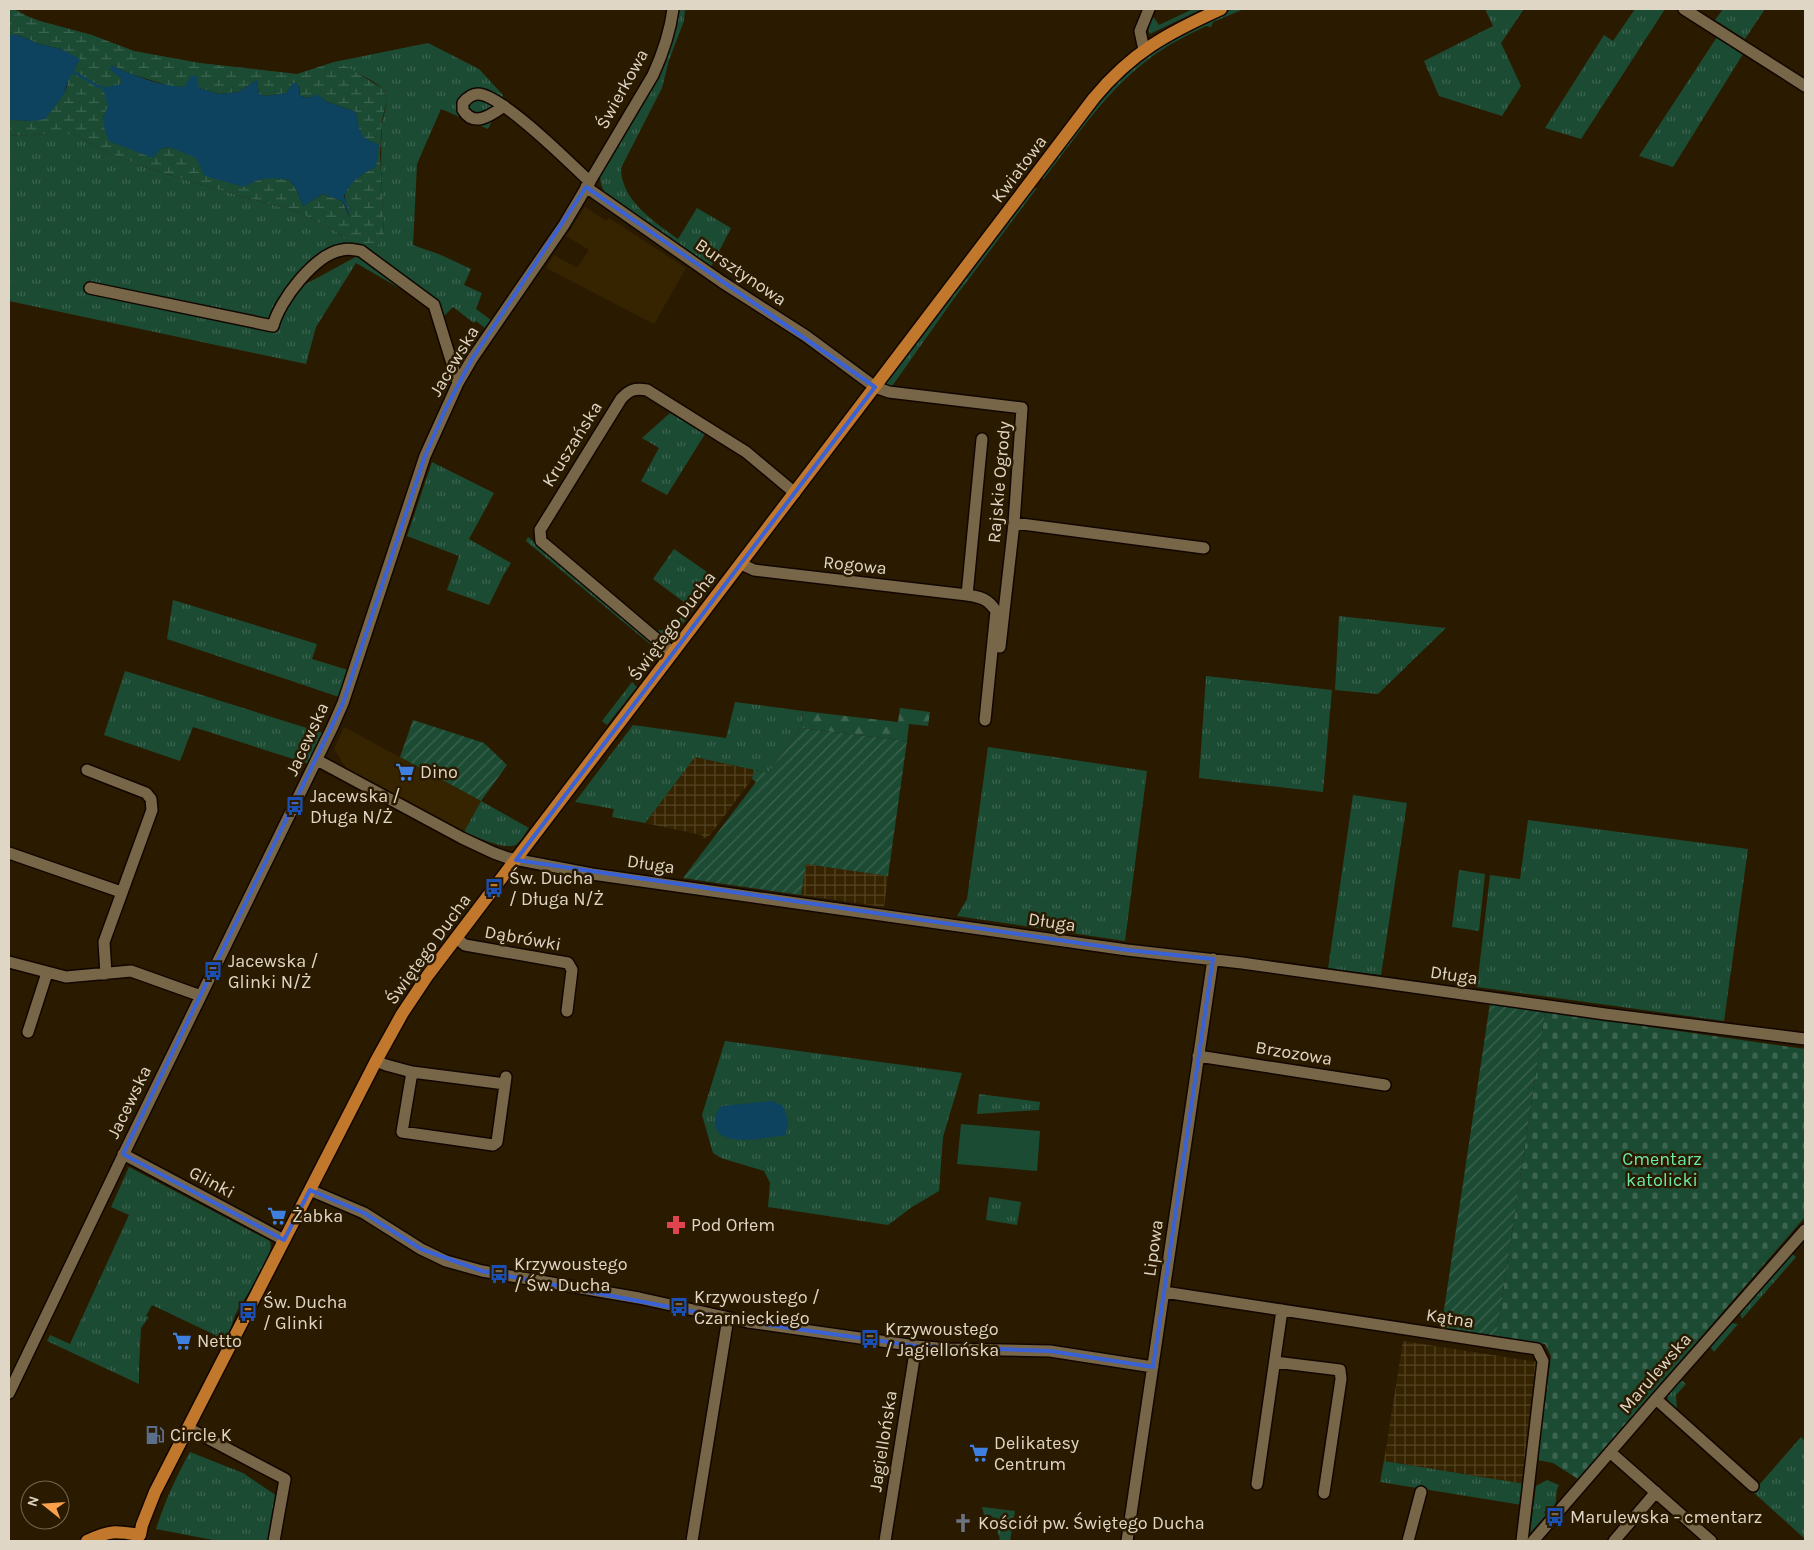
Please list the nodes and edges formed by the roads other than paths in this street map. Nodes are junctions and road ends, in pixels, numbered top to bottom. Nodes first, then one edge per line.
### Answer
1 (673, 9) edge
2 (1149, 9) edge
3 (1221, 9) edge
4 (1684, 9) edge
5 (1144, 50) junction
6 (1805, 86) edge
7 (504, 106) dead end
8 (588, 184) junction
9 (90, 288) dead end
10 (458, 383) junction
11 (876, 387) junction
12 (982, 439) dead end
13 (795, 493) junction
14 (1014, 523) junction
15 (1204, 548) dead end
16 (741, 564) junction
17 (967, 595) junction
18 (1000, 647) dead end
19 (673, 653) junction
20 (985, 720) dead end
21 (318, 760) junction
22 (87, 770) dead end
23 (9, 853) edge
24 (516, 860) junction
25 (121, 892) junction
26 (456, 938) junction
27 (1212, 959) junction
28 (9, 962) edge
29 (47, 973) junction
30 (106, 974) junction
31 (201, 996) junction
32 (567, 1011) dead end
33 (28, 1032) dead end
34 (1805, 1039) edge
35 (1198, 1056) junction
36 (376, 1061) junction
37 (412, 1072) junction
38 (1385, 1085) dead end
39 (124, 1154) junction
40 (310, 1190) junction
41 (1805, 1230) edge
42 (284, 1240) junction
43 (1164, 1292) junction
44 (1282, 1310) junction
45 (728, 1318) junction
46 (916, 1346) junction
47 (1275, 1362) junction
48 (1153, 1367) junction
49 (9, 1393) edge
50 (1656, 1399) junction
51 (188, 1428) junction
52 (1610, 1452) junction
53 (1257, 1484) dead end
54 (1754, 1486) dead end
55 (1420, 1492) dead end
56 (1656, 1492) junction
57 (1324, 1494) dead end
58 (140, 1538) edge
59 (87, 1541) edge
60 (274, 1541) edge
61 (692, 1541) edge
62 (885, 1541) edge
63 (1127, 1541) edge
64 (1408, 1541) edge
65 (1522, 1541) edge
66 (1533, 1541) edge
67 (1614, 1541) edge
68 (1711, 1541) edge

1 - 8 street, Świerkowa
2 - 5 street
3 - 5 main road, Kwiatowa
4 - 6 street
5 - 11 main road, Kwiatowa
7 - 8 street, Bursztynowa
8 - 10 street, Jacewska
8 - 11 street, Bursztynowa
9 - 10 street
10 - 21 street, Jacewska
11 - 13 main road, Świętego Ducha
11 - 14 street, Rajskie Ogrody
12 - 17 street
13 - 16 main road, Świętego Ducha
13 - 19 street, Kruszańska
14 - 15 street
14 - 18 street, Rajskie Ogrody
16 - 17 street, Rogowa
16 - 19 main road, Świętego Ducha
17 - 20 street, Rogowa
19 - 24 main road, Świętego Ducha
21 - 24 street, Długa
21 - 31 street, Jacewska
22 - 25 street
23 - 25 street
24 - 26 main road, Świętego Ducha
24 - 27 street, Długa
25 - 30 street
26 - 32 street, Dąbrówki
26 - 36 main road, Świętego Ducha
27 - 34 street, Długa
27 - 35 street, Lipowa
28 - 29 street
29 - 30 street
29 - 33 street
30 - 31 street
31 - 39 street, Jacewska
35 - 38 street, Brzozowa
35 - 43 street, Lipowa
36 - 37 street
36 - 40 main road, Świętego Ducha
37 - 37 street
39 - 42 street, Glinki
39 - 49 street, Jacewska
40 - 42 main road, Świętego Ducha
40 - 45 street
41 - 50 street, Marulewska
42 - 51 main road, Świętego Ducha
43 - 44 street, Kątna
43 - 48 street, Lipowa
44 - 47 street
44 - 65 street, Kątna
45 - 46 street
45 - 61 street
46 - 48 street
46 - 62 street, Jagiellońska
47 - 53 street
47 - 57 street
48 - 63 street, Lipowa
50 - 52 street, Marulewska
50 - 54 street
51 - 58 main road, Świętego Ducha
51 - 60 street
52 - 56 street
52 - 66 street, Marulewska
55 - 64 street
56 - 67 street
56 - 68 street
58 - 59 main road

